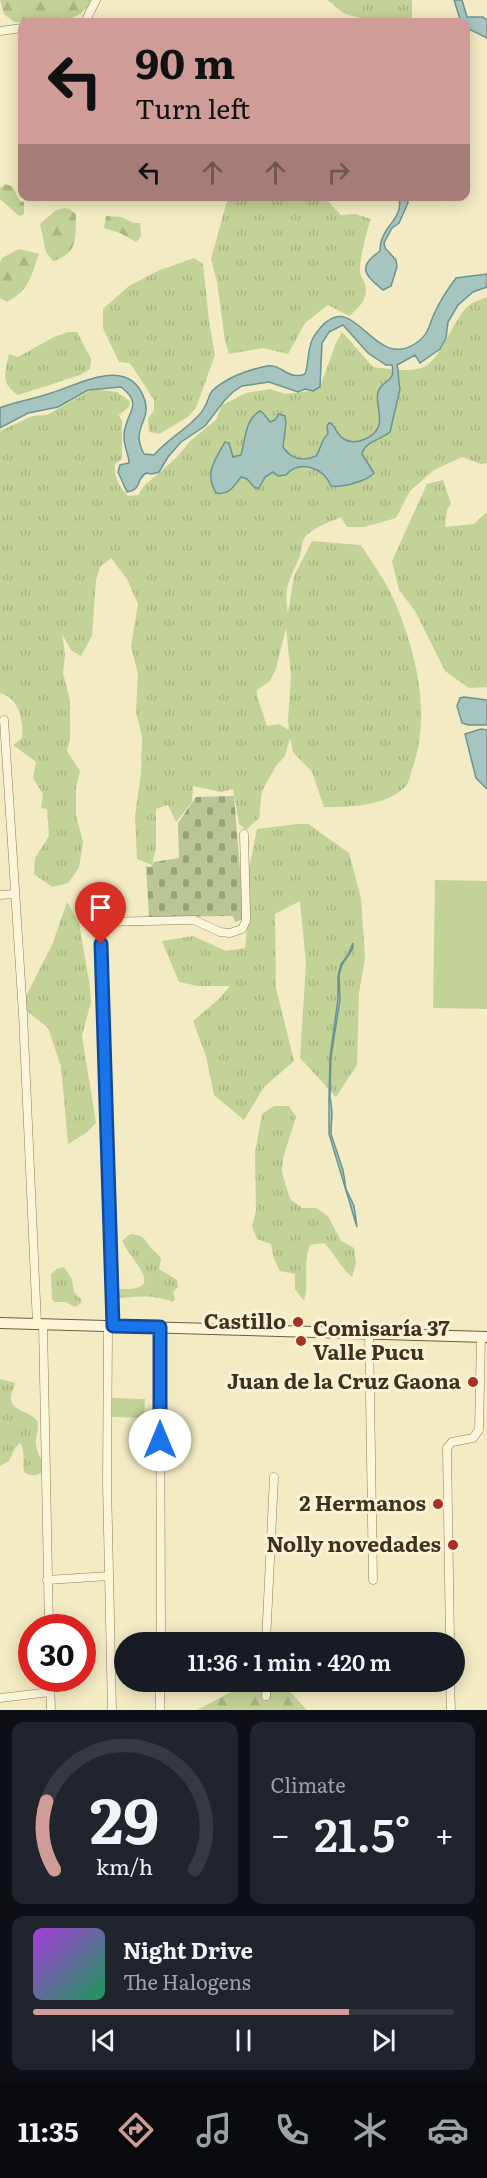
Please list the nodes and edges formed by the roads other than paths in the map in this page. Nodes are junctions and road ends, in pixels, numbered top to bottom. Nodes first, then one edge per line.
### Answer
1 (96, 0) edge
2 (87, 18) edge
3 (18, 29) edge
4 (0, 31) edge
5 (4, 720) dead end
6 (244, 834) dead end
7 (15, 894) junction
8 (0, 895) edge
9 (0, 1323) edge
10 (40, 1324) junction
11 (110, 1326) junction
12 (160, 1327) junction
13 (369, 1332) junction
14 (484, 1337) edge
15 (274, 1477) dead end
16 (109, 1576) junction
17 (47, 1580) junction
18 (373, 1580) dead end
19 (48, 1614) edge
20 (161, 1632) edge
21 (267, 1632) edge
22 (450, 1632) edge
23 (50, 1692) joint
24 (160, 1692) edge
25 (266, 1692) edge
26 (450, 1692) edge
27 (266, 1696) dead end
28 (0, 1698) edge
29 (51, 1710) edge
30 (112, 1710) edge
31 (160, 1710) edge
32 (451, 1710) edge

1 - 2 street
3 - 4 street
5 - 7 street
6 - 11 street
7 - 8 street
7 - 10 street
9 - 10 main road
10 - 11 main road
10 - 17 street
11 - 12 main road
11 - 16 street
12 - 13 main road
12 - 20 street
13 - 14 main road
13 - 18 street
14 - 22 street
15 - 21 street
16 - 17 street
16 - 30 street
17 - 19 street
23 - 28 street
23 - 29 street
24 - 31 street
25 - 27 street
26 - 32 street

